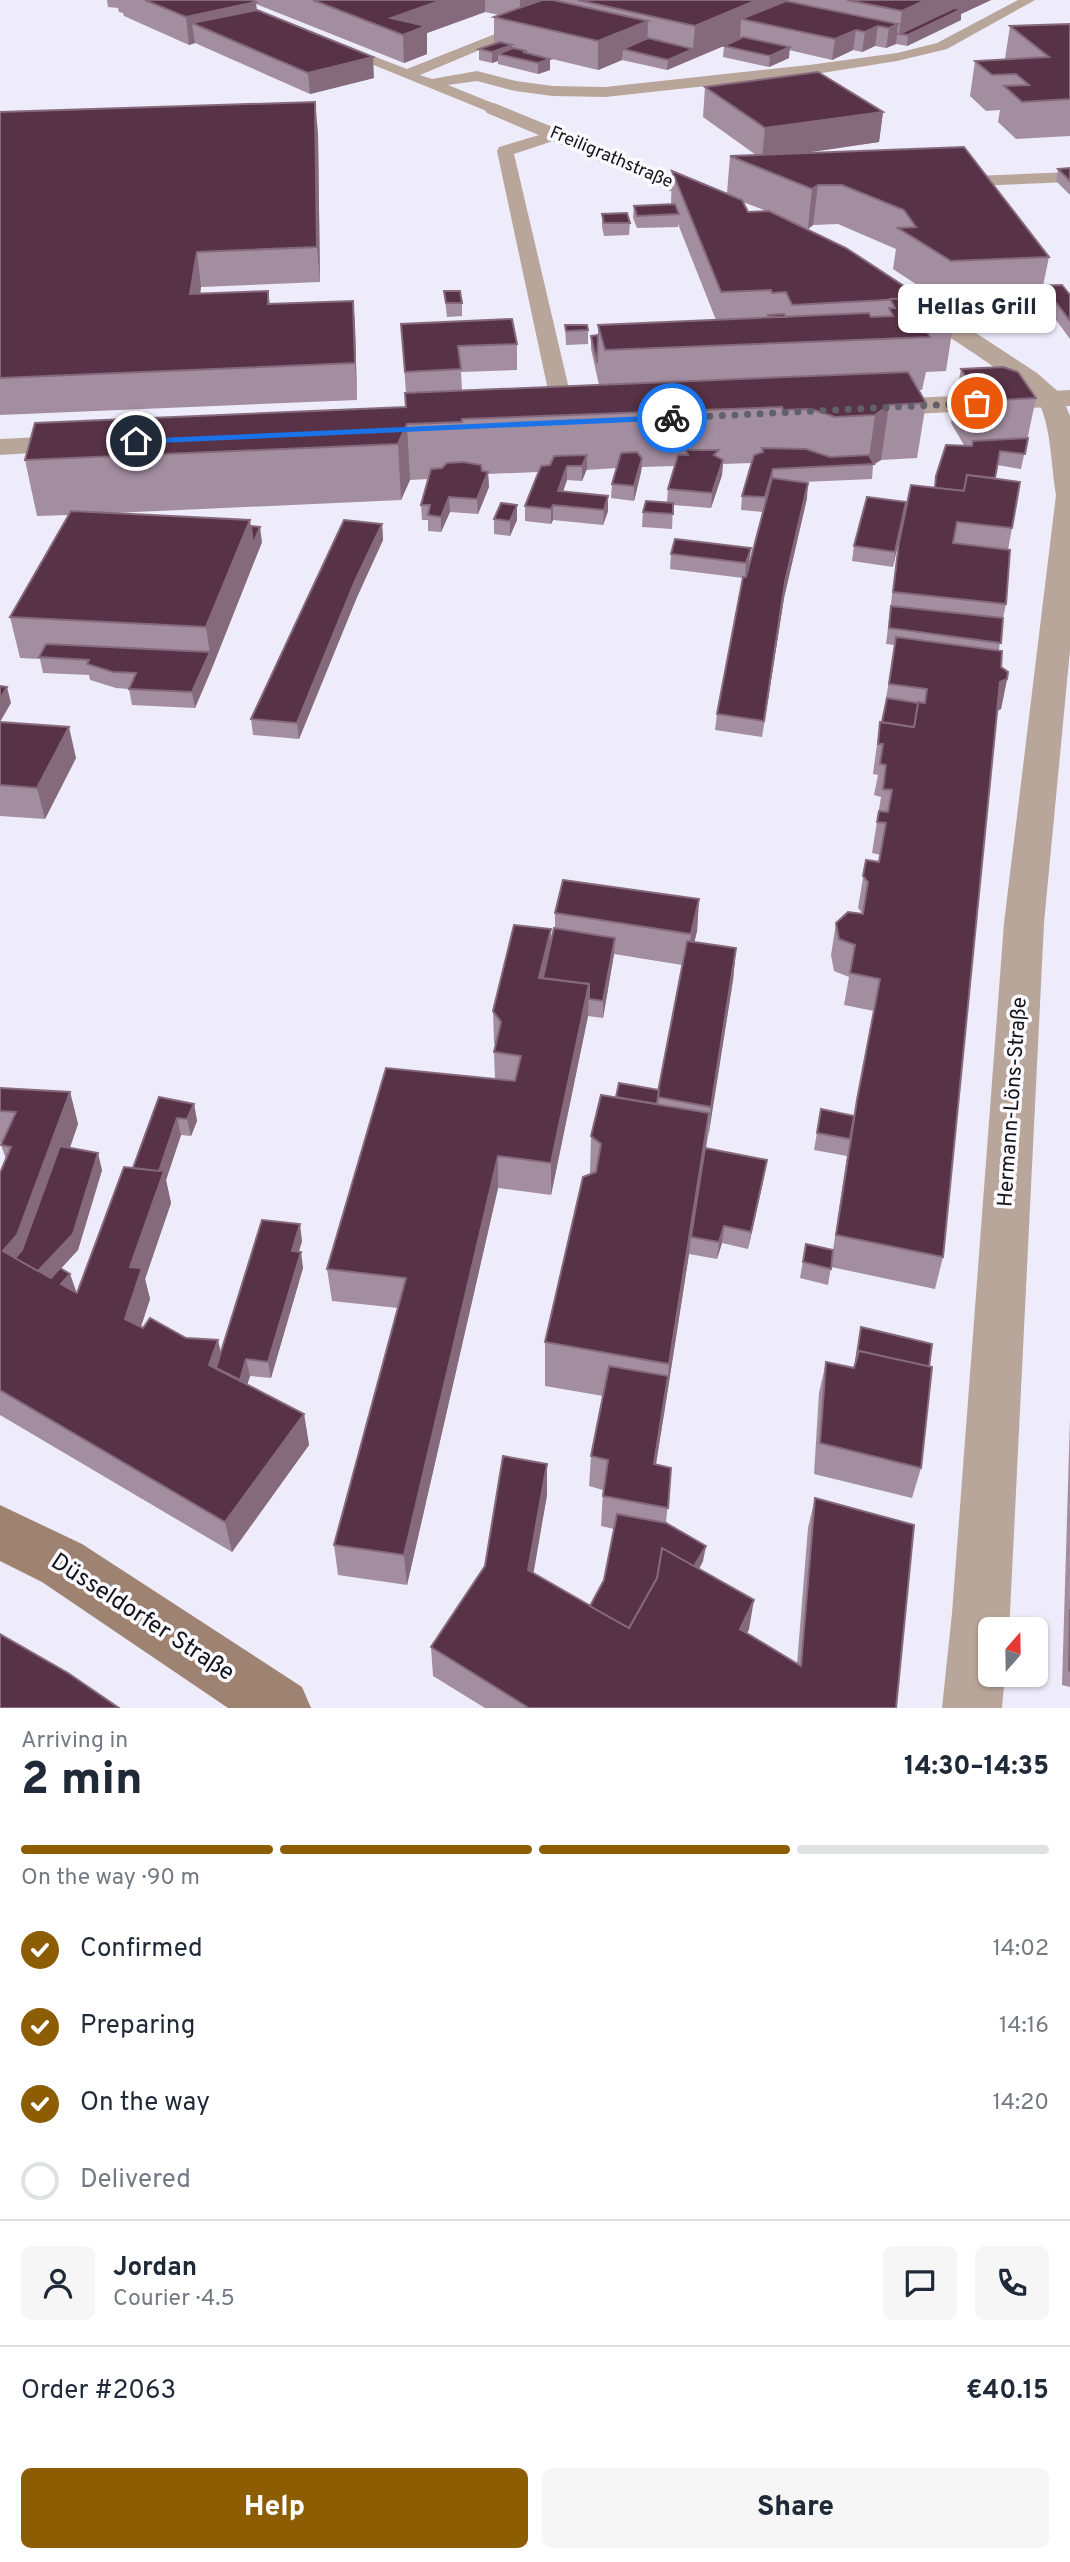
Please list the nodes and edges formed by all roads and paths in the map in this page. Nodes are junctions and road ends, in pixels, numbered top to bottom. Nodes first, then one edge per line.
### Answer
1 (592, 0) edge
2 (1028, 0) edge
3 (319, 40) edge
4 (407, 75) junction
5 (430, 84) junction
6 (494, 109) joint
7 (556, 135) junction
8 (1070, 177) edge
9 (931, 183) edge
10 (737, 191) dead end
11 (695, 193) junction
12 (744, 214) edge
13 (896, 291) edge
14 (546, 335) junction
15 (520, 336) dead end
16 (1061, 399) edge
17 (846, 410) edge
18 (593, 421) edge
19 (555, 423) joint
20 (109, 442) edge
21 (0, 447) edge
22 (1070, 496) edge
23 (0, 1532) edge
24 (281, 1708) edge
25 (972, 1708) edge

1 - 4 lane
2 - 5 lane
3 - 4 lane
4 - 5 lane
5 - 6 lane
6 - 7 street, Freiligrathstraße
7 - 11 street, Freiligrathstraße
7 - 14 lane
8 - 9 lane
10 - 11 lane
11 - 12 street, Freiligrathstraße
13 - 16 street
14 - 15 lane
14 - 19 lane
16 - 17 street
16 - 22 street, Hermann-Löns-Straße
18 - 19 street
20 - 21 street
22 - 25 street, Hermann-Löns-Straße
23 - 24 main road, Düsseldorfer Straße

